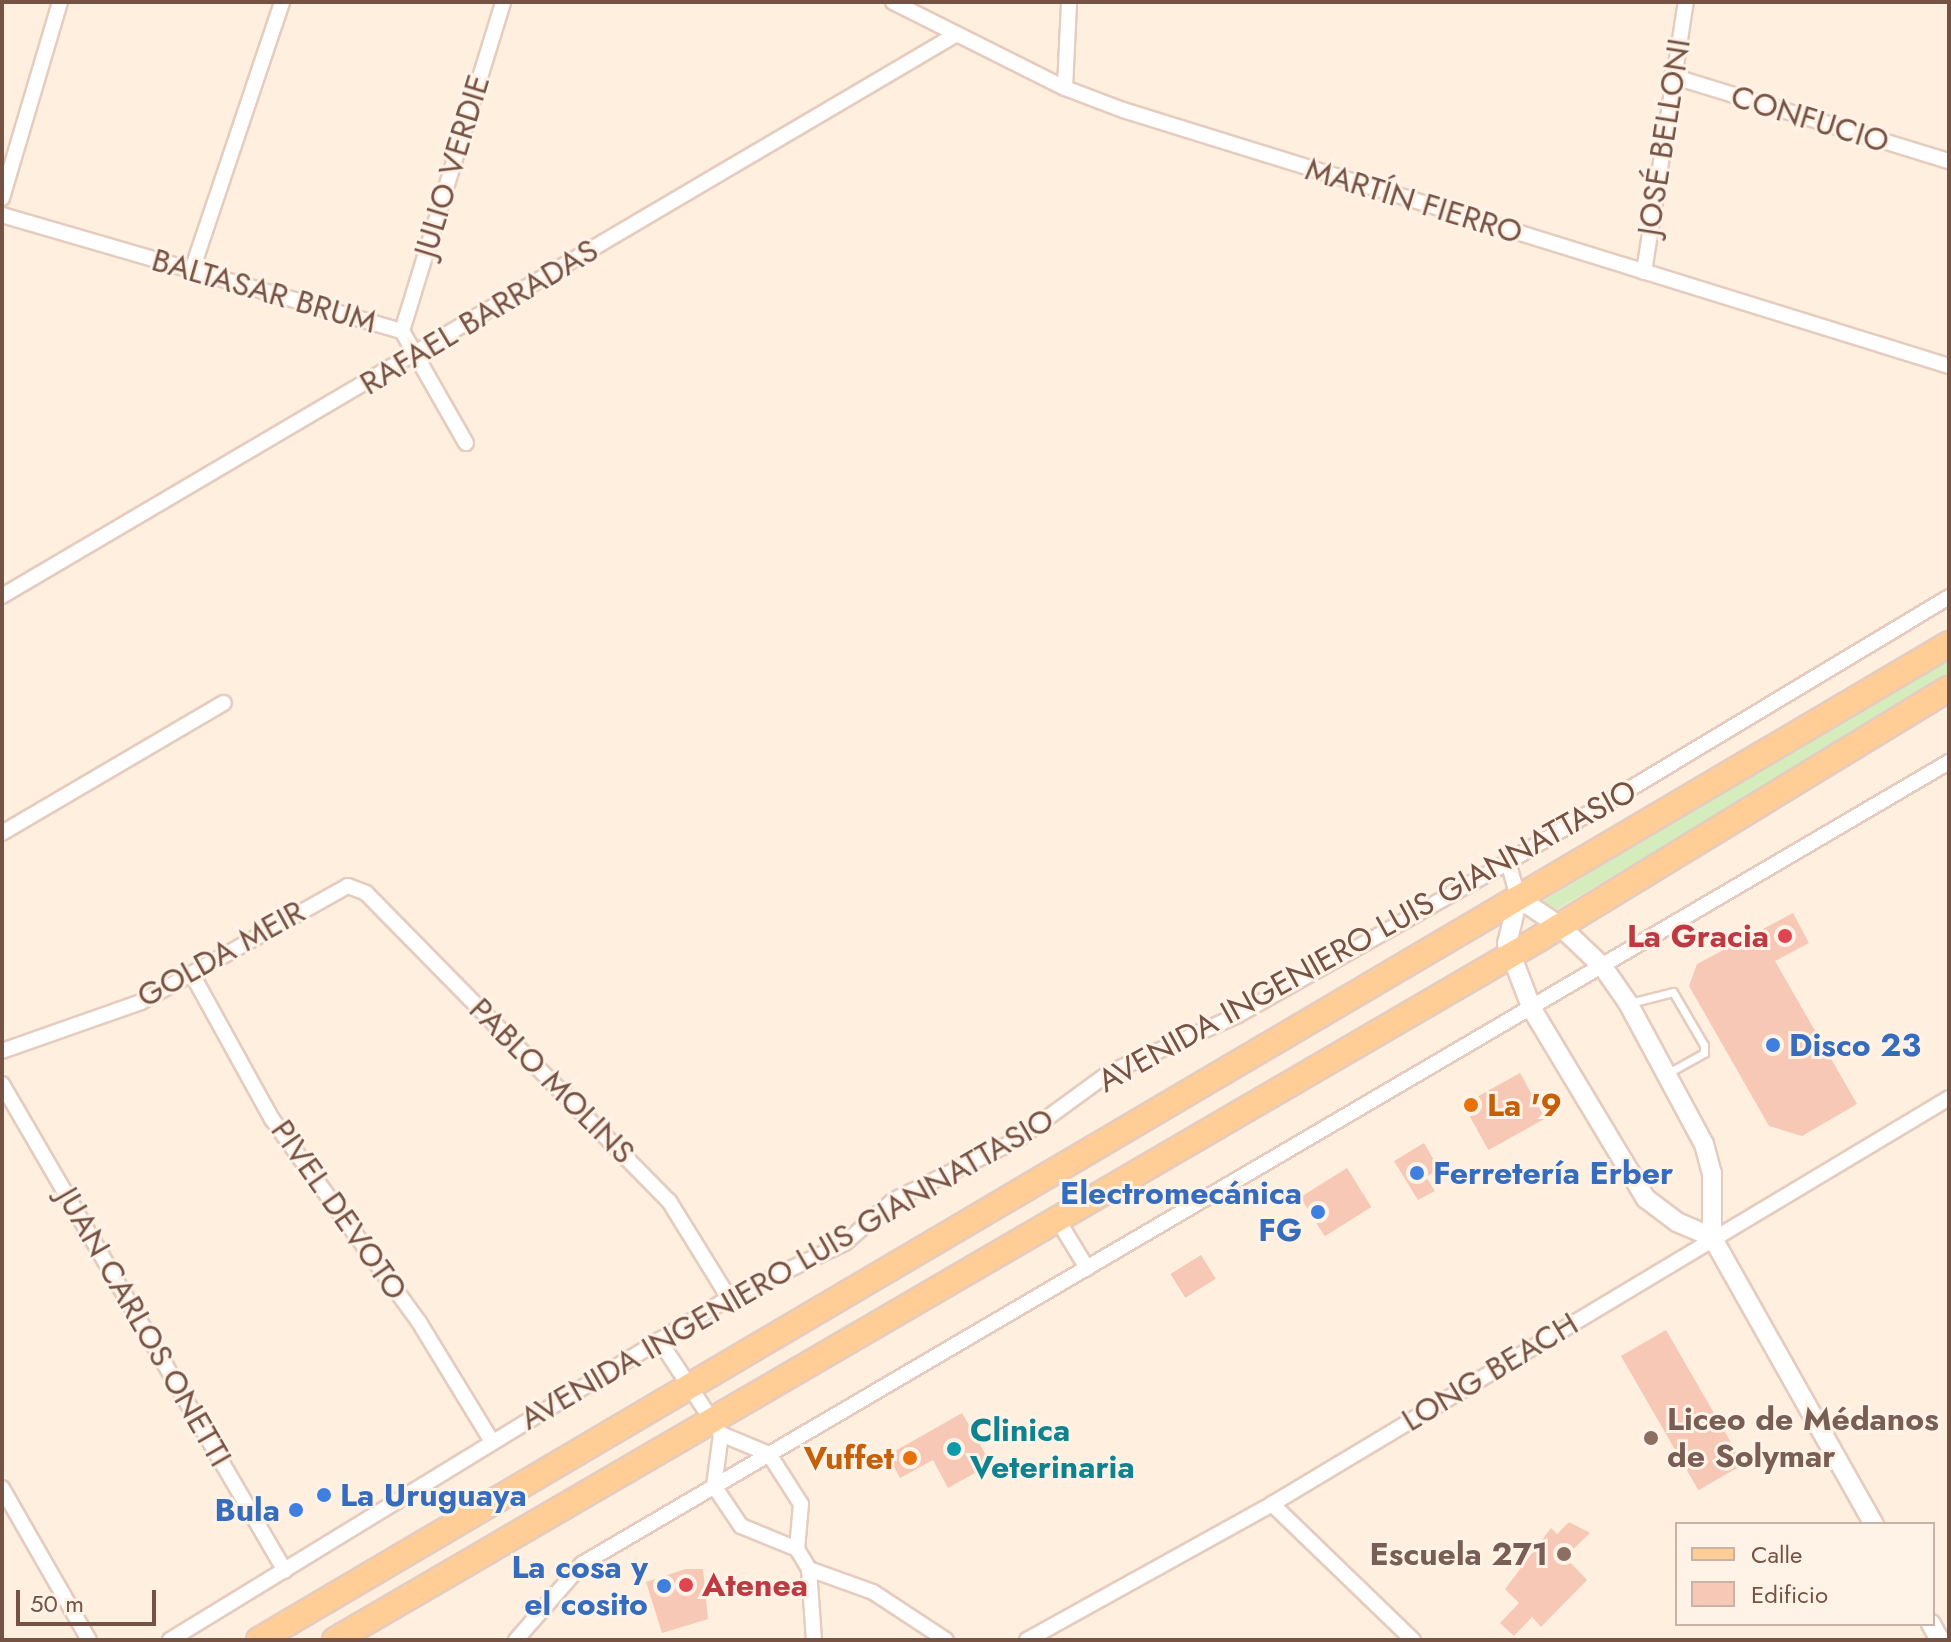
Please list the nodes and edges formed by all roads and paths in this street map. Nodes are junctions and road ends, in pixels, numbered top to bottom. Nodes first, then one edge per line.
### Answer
1 (60, 2) edge
2 (282, 2) edge
3 (503, 2) edge
4 (893, 2) edge
5 (1069, 2) edge
6 (1686, 2) edge
7 (955, 35) junction
8 (1672, 76) junction
9 (1065, 88) junction
10 (1949, 161) edge
11 (2, 198) edge
12 (2, 215) edge
13 (192, 270) junction
14 (1644, 272) junction
15 (402, 331) junction
16 (418, 354) junction
17 (1949, 366) edge
18 (466, 443) dead end
19 (2, 596) edge
20 (1949, 597) edge
21 (1949, 644) edge
22 (1949, 688) edge
23 (224, 703) dead end
24 (1949, 762) edge
25 (2, 833) edge
26 (1508, 862) junction
27 (348, 886) joint
28 (1518, 898) junction
29 (1560, 926) junction
30 (1509, 956) junction
31 (1603, 967) junction
32 (193, 976) junction
33 (1628, 1003) junction
34 (1532, 1009) junction
35 (2, 1051) edge
36 (1666, 1074) junction
37 (2, 1084) edge
38 (1949, 1098) edge
39 (1056, 1217) junction
40 (1712, 1237) junction
41 (1087, 1268) junction
42 (729, 1298) junction
43 (659, 1340) junction
44 (691, 1386) junction
45 (717, 1427) junction
46 (491, 1440) junction
47 (769, 1454) junction
48 (714, 1486) junction
49 (2, 1488) edge
50 (1272, 1504) junction
51 (1873, 1522) edge
52 (797, 1549) junction
53 (809, 1569) junction
54 (285, 1571) junction
55 (89, 1640) edge
56 (170, 1640) edge
57 (259, 1640) edge
58 (335, 1640) edge
59 (516, 1640) edge
60 (814, 1640) edge
61 (946, 1640) edge
62 (1027, 1640) edge
63 (1413, 1640) edge

1 - 11 street
2 - 13 street
3 - 15 street, JULIO VERDIE
4 - 7 street, MARTÍN FIERRO
5 - 9 street
6 - 8 street, JOSÉ BELLONI
7 - 9 street, MARTÍN FIERRO
7 - 16 street, RAFAEL BARRADAS
8 - 10 street, CONFUCIO
8 - 14 street, JOSÉ BELLONI
9 - 14 street, MARTÍN FIERRO
12 - 13 street, BALTASAR BRUM
13 - 15 street, BALTASAR BRUM
14 - 17 street, MARTÍN FIERRO
15 - 16 street, BALTASAR BRUM
16 - 18 street, BALTASAR BRUM
16 - 19 street, RAFAEL BARRADAS
20 - 26 street, AVENIDA INGENIERO LUIS GIANNATTASIO
21 - 28 main road, AVENIDA INGENIERO LUIS GIANNATTASIO
22 - 29 main road
23 - 25 street
24 - 31 street
26 - 28 street
26 - 42 street, AVENIDA INGENIERO LUIS GIANNATTASIO
27 - 32 street, GOLDA MEIR
27 - 42 street, PABLO MOLINS
28 - 29 street
28 - 30 street
28 - 44 main road, AVENIDA INGENIERO LUIS GIANNATTASIO
29 - 30 main road
29 - 31 street
30 - 34 street
30 - 39 main road
31 - 33 street
31 - 34 street
32 - 35 street, GOLDA MEIR
32 - 46 street, PIVEL DEVOTO
33 - 36 street
33 - 36 lane
34 - 40 street
34 - 41 street
36 - 40 street
37 - 54 street, JUAN CARLOS ONETTI
38 - 40 street, LONG BEACH
39 - 41 street
39 - 45 main road
40 - 50 street, LONG BEACH
40 - 51 street
41 - 47 street
42 - 43 street, AVENIDA INGENIERO LUIS GIANNATTASIO
43 - 44 street
43 - 46 street, AVENIDA INGENIERO LUIS GIANNATTASIO
44 - 45 street
44 - 57 main road, AVENIDA INGENIERO LUIS GIANNATTASIO
45 - 47 street
45 - 48 street
45 - 58 main road
46 - 54 street, AVENIDA INGENIERO LUIS GIANNATTASIO
47 - 48 street
47 - 52 street
48 - 52 street
48 - 59 street
49 - 55 street
50 - 62 street, LONG BEACH
50 - 63 street
52 - 53 street
53 - 60 street
53 - 61 street
54 - 56 street, AVENIDA INGENIERO LUIS GIANNATTASIO

